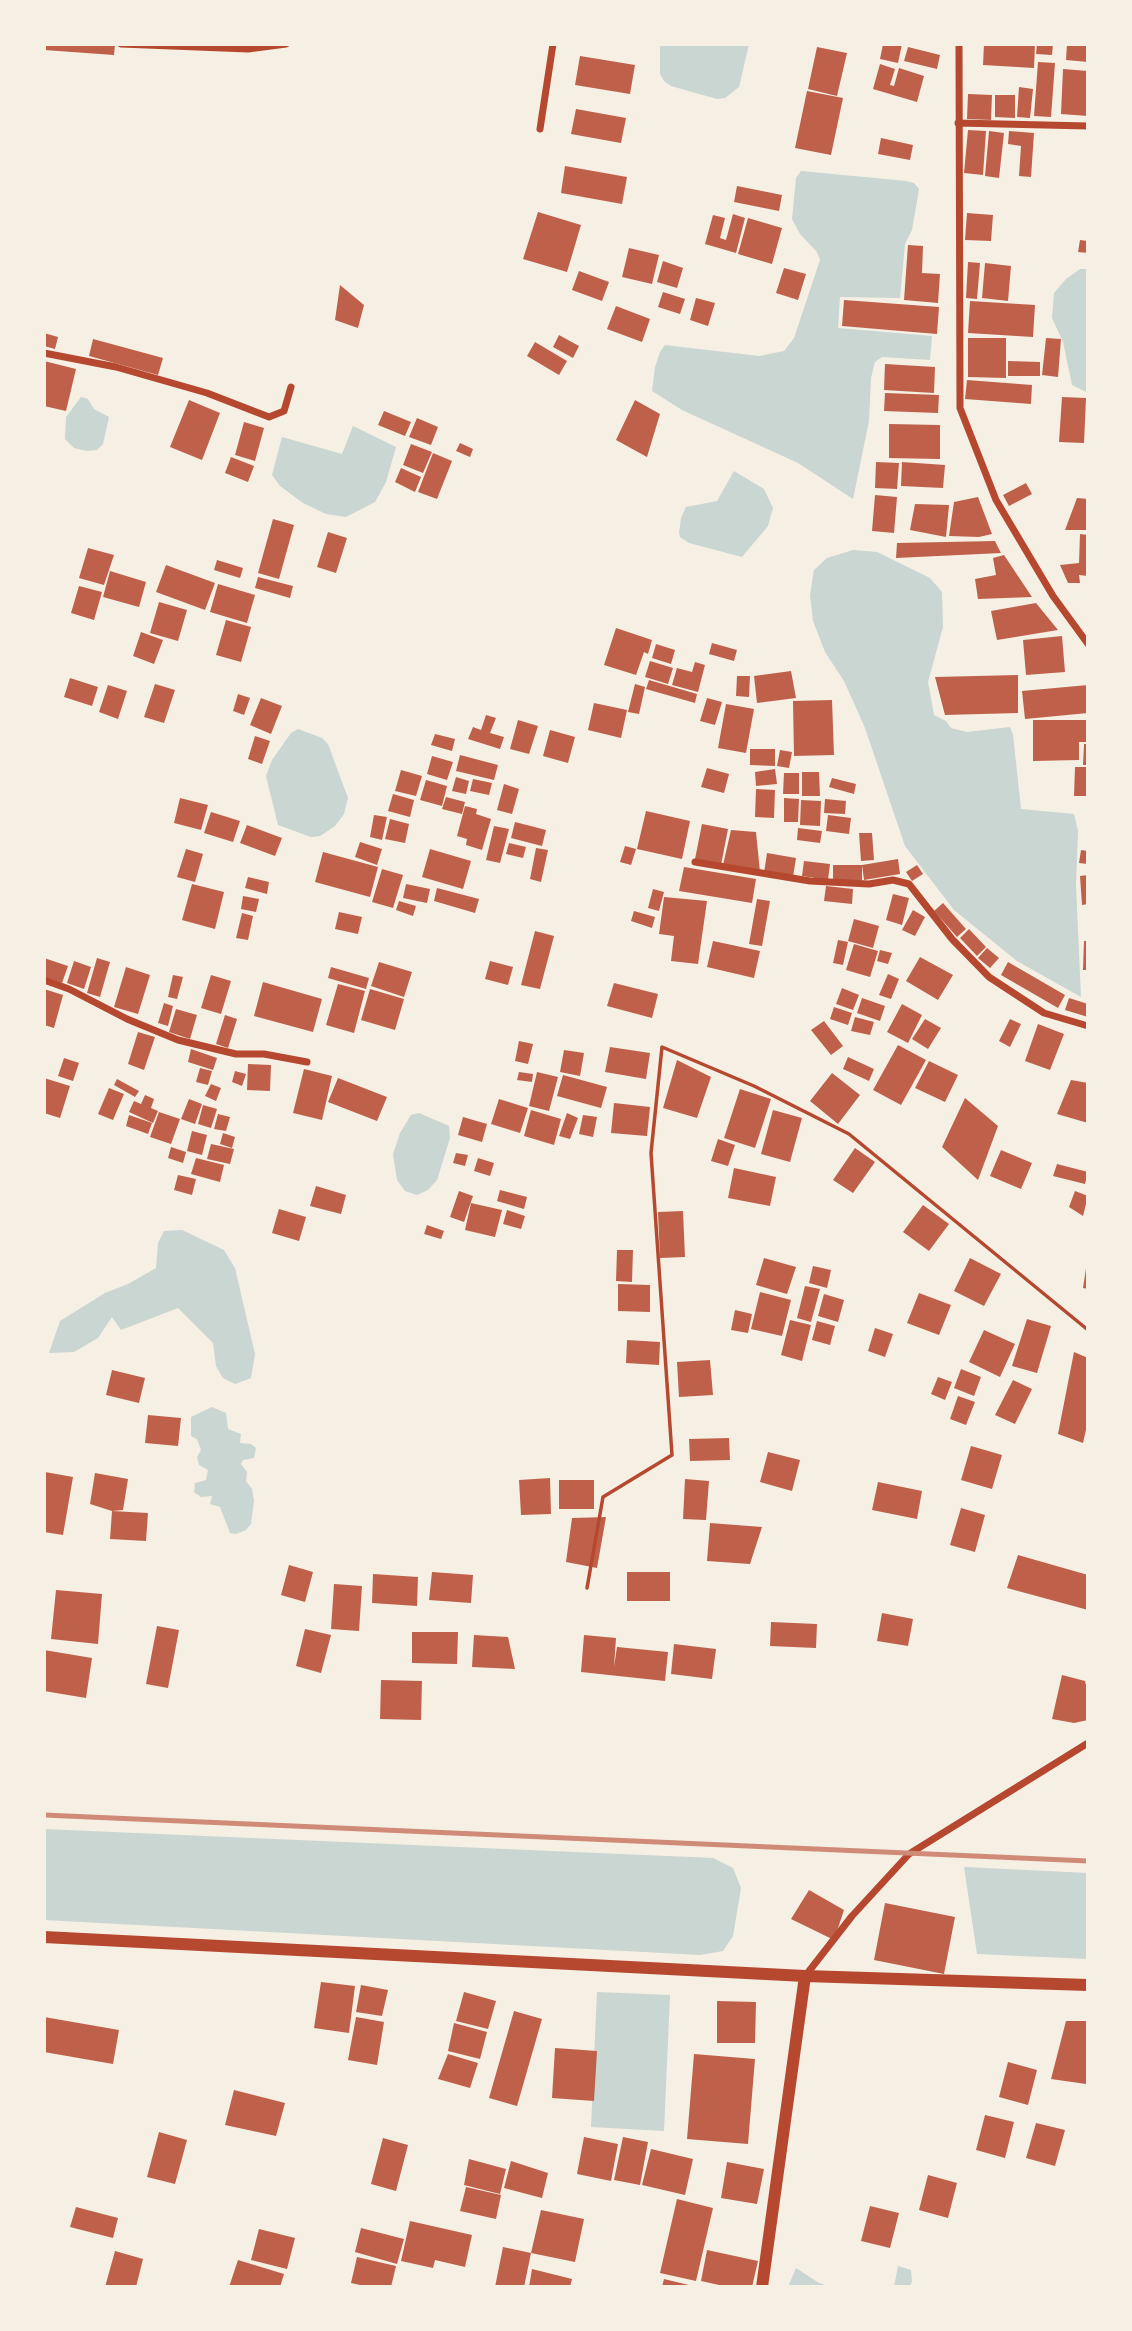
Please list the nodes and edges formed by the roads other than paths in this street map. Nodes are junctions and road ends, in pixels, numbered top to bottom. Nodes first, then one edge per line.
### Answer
1 (121, 44) edge
2 (286, 44) edge
3 (553, 44) edge
4 (959, 44) edge
5 (957, 122) junction
6 (1088, 126) edge
7 (540, 129) dead end
8 (44, 353) edge
9 (291, 387) dead end
10 (1088, 644) edge
11 (695, 862) dead end
12 (44, 980) edge
13 (1088, 1026) edge
14 (307, 1062) dead end
15 (1088, 1743) edge
16 (44, 1937) edge
17 (805, 1976) junction
18 (1088, 1985) edge
19 (762, 2287) edge

1 - 2 street
3 - 7 street
4 - 5 street
5 - 6 street
5 - 10 street
8 - 9 street
11 - 13 street
12 - 14 street
15 - 17 street
16 - 17 street
17 - 18 street
17 - 19 street

